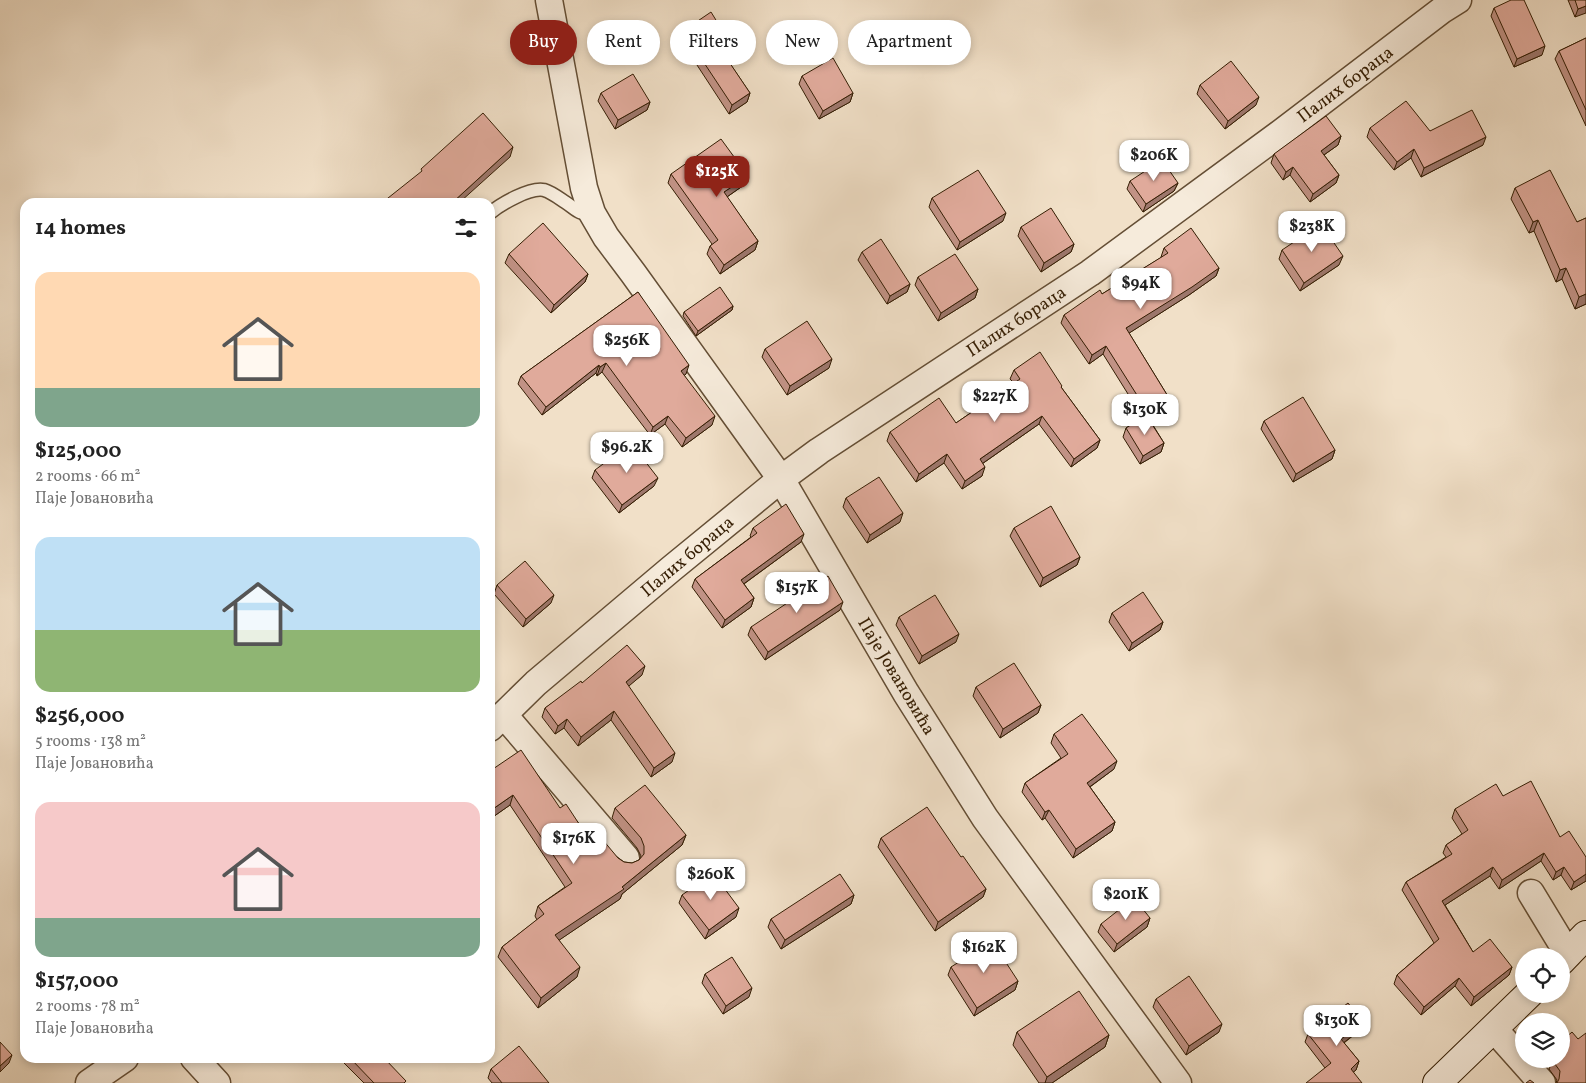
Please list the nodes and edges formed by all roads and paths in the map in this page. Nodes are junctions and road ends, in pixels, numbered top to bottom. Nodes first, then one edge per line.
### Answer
1 (549, 0) edge
2 (1458, 0) edge
3 (495, 209) edge
4 (592, 213) junction
5 (781, 480) junction
6 (497, 721) edge
7 (626, 858) dead end
8 (1531, 893) dead end
9 (1572, 950) edge
10 (1520, 1003) edge
11 (1494, 1029) junction
12 (118, 1063) edge
13 (199, 1063) edge
14 (89, 1083) edge
15 (217, 1083) edge
16 (1178, 1083) edge
17 (1438, 1083) edge
18 (1542, 1083) edge

1 - 4 street, Паје Јовановића
2 - 5 street, Палих бораца
3 - 4 lane
4 - 5 street, Паје Јовановића
5 - 6 street, Палих бораца
5 - 16 street, Паје Јовановића
6 - 7 street
8 - 9 street
10 - 11 street
11 - 17 street
11 - 18 street
12 - 14 street
13 - 15 street

